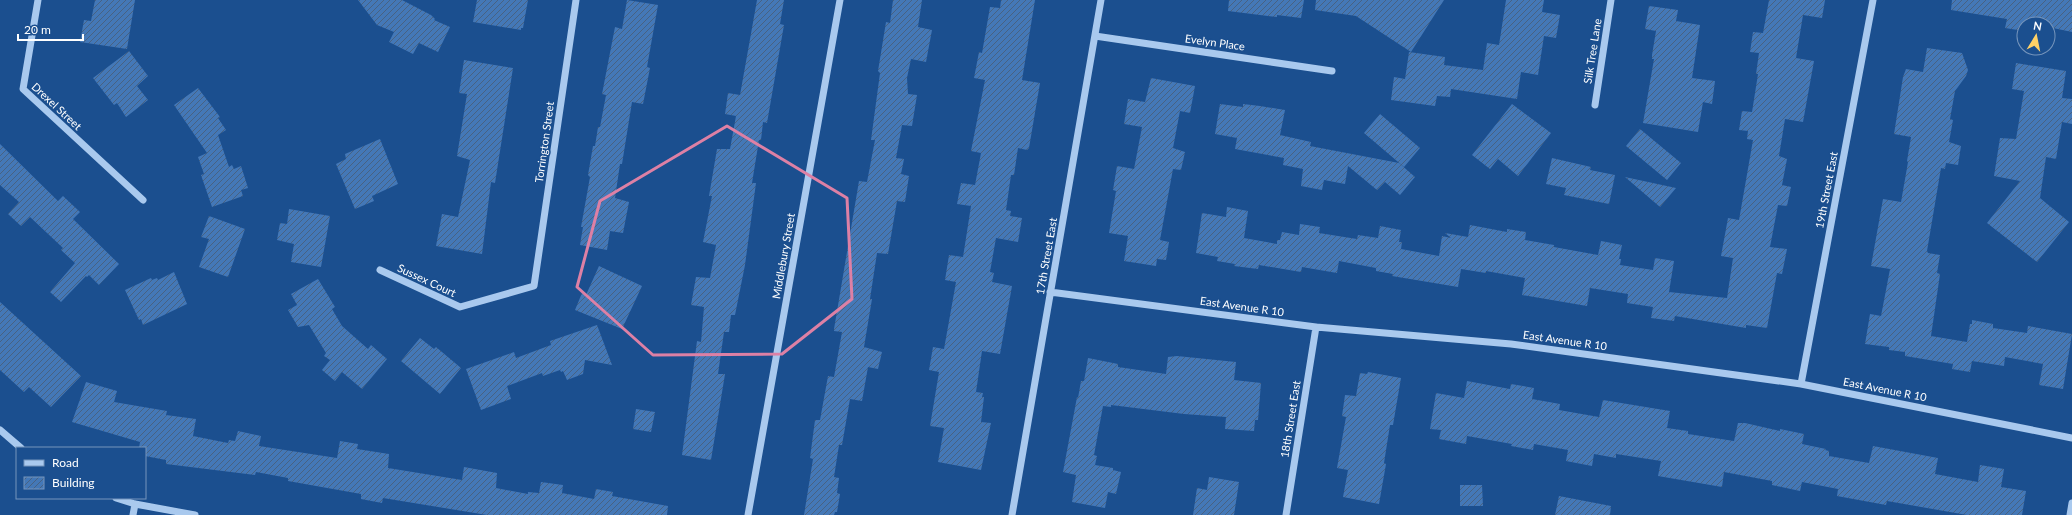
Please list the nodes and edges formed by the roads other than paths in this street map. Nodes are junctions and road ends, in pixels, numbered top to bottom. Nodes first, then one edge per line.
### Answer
1 (38, 0) edge
2 (576, 0) edge
3 (840, 0) edge
4 (1101, 0) edge
5 (1611, 0) edge
6 (1873, 0) edge
7 (1095, 36) junction
8 (1332, 71) dead end
9 (1595, 105) dead end
10 (143, 200) dead end
11 (380, 270) dead end
12 (534, 286) joint
13 (1050, 292) junction
14 (1316, 327) junction
15 (1801, 384) junction
16 (0, 430) edge
17 (2072, 438) edge
18 (20, 447) edge
19 (119, 499) edge
20 (2072, 503) edge
21 (135, 504) junction
22 (133, 515) edge
23 (194, 515) edge
24 (748, 515) edge
25 (1012, 515) edge
26 (1286, 515) edge
27 (2070, 515) edge

1 - 10 street, Drexel Street
2 - 12 street, Torrington Street
3 - 24 street, Middlebury Street
4 - 7 street, 17th Street East
5 - 9 street, Silk Tree Lane
6 - 15 street, 19th Street East
7 - 8 street, Evelyn Place
7 - 13 street, 17th Street East
11 - 12 street, Sussex Court
13 - 14 street, East Avenue R 10
13 - 25 street, 17th Street East
14 - 15 street, East Avenue R 10
14 - 26 street, 18th Street East
15 - 17 street, East Avenue R 10
16 - 18 street
19 - 21 street
20 - 27 street
21 - 22 street
21 - 23 street

